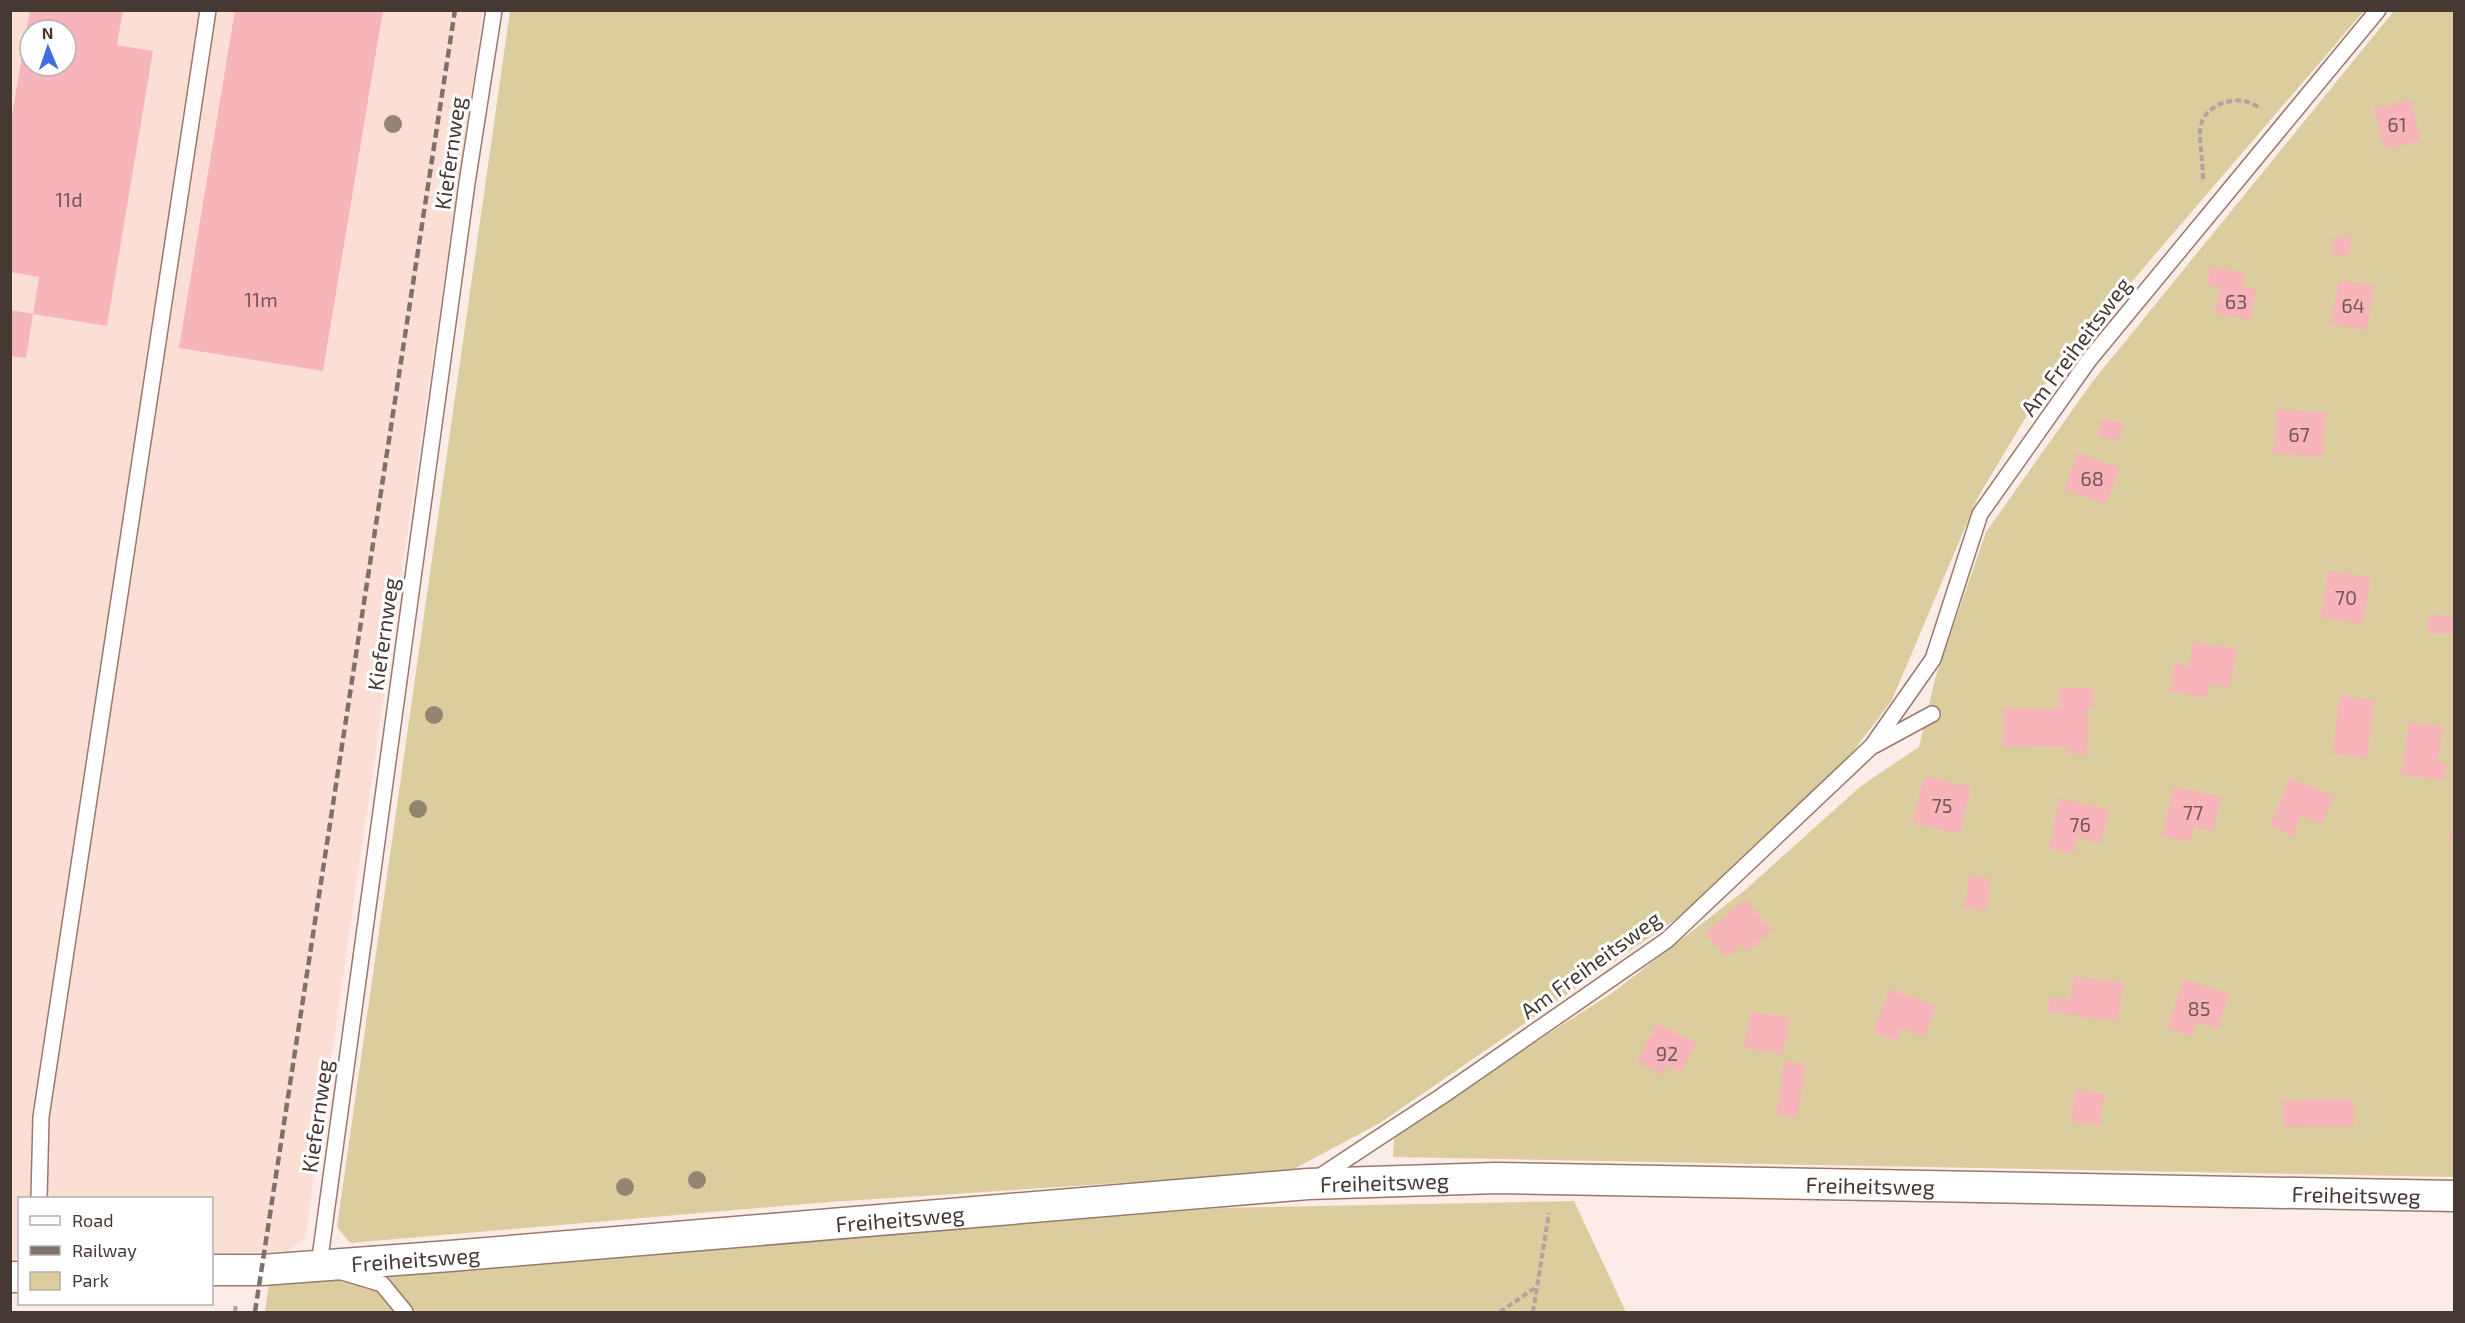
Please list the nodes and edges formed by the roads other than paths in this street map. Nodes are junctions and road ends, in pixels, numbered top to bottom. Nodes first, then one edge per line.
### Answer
1 (208, 10) edge
2 (494, 10) edge
3 (2378, 10) edge
4 (1932, 714) dead end
5 (1872, 746) junction
6 (1308, 1184) junction
7 (2454, 1196) edge
8 (39, 1197) edge
9 (318, 1265) junction
10 (213, 1270) edge
11 (405, 1312) edge

1 - 8 lane
2 - 9 lane, Kiefernweg
3 - 5 lane, Am Freiheitsweg
4 - 5 lane, Am Freiheitsweg
5 - 6 lane, Am Freiheitsweg
6 - 7 street, Freiheitsweg
6 - 9 street, Freiheitsweg
9 - 10 street, Freiheitsweg
9 - 11 lane, Freiheitsweg

